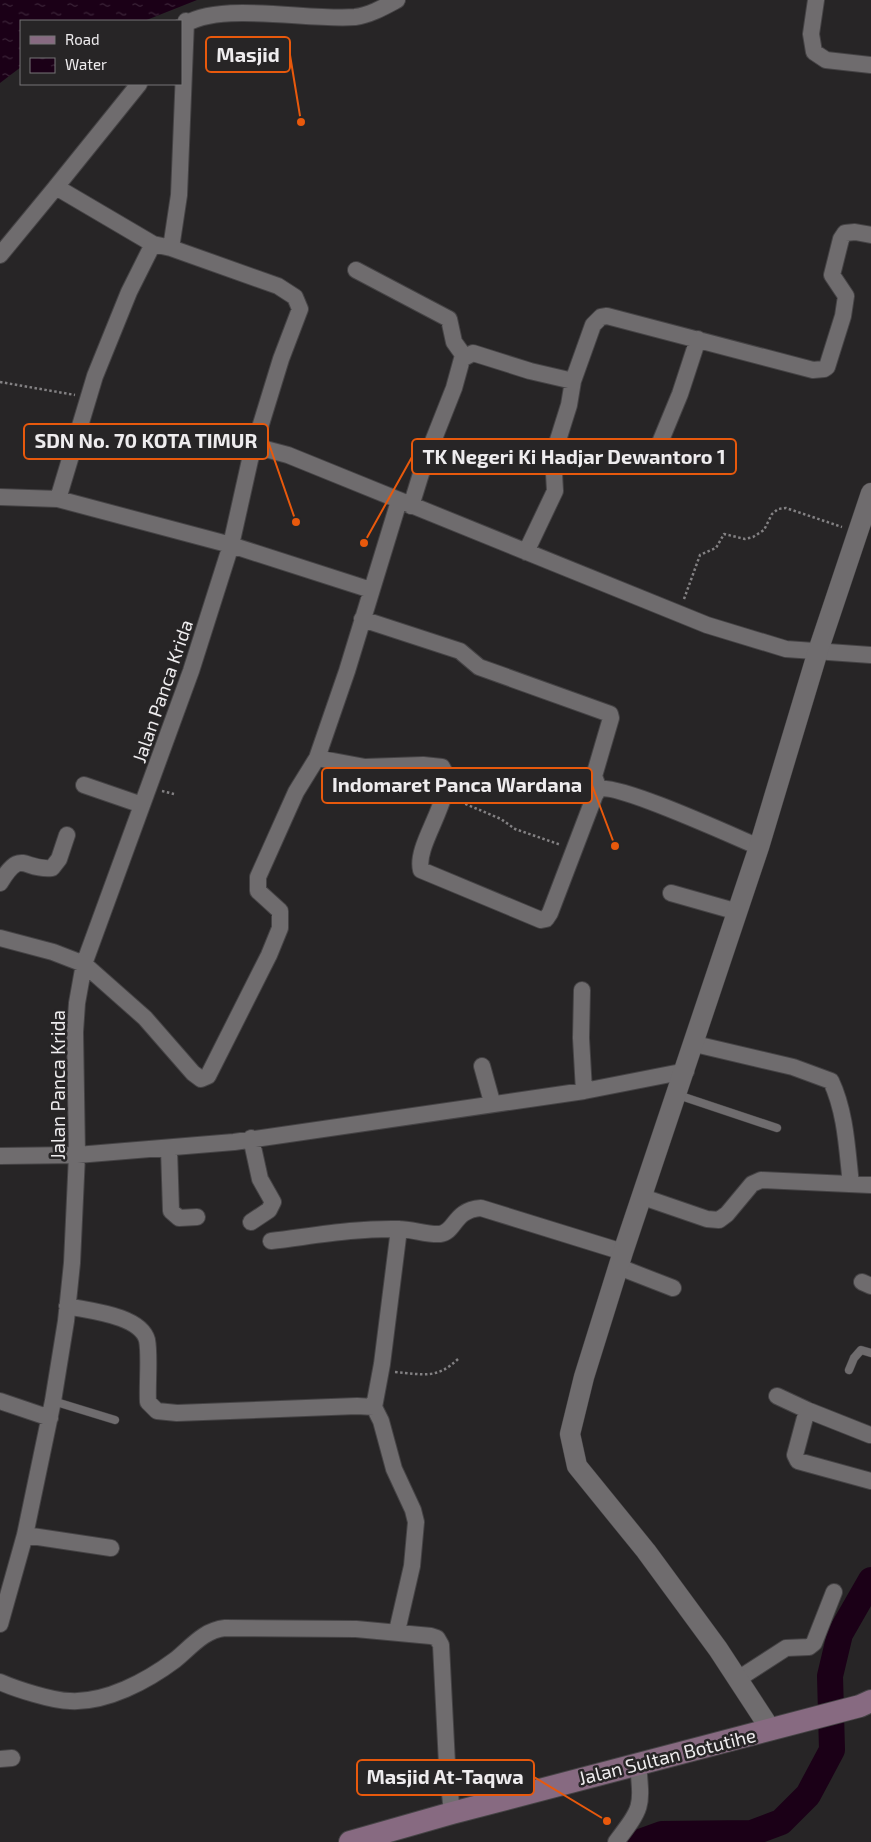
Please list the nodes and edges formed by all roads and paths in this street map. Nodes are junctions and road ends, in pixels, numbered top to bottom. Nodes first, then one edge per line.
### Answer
1 (397, 0) edge
2 (816, 0) edge
3 (184, 24) edge
4 (871, 65) edge
5 (138, 85) edge
6 (56, 187) junction
7 (871, 235) edge
8 (153, 244) junction
9 (172, 248) junction
10 (0, 254) edge
11 (356, 270) dead end
12 (698, 339) junction
13 (464, 356) junction
14 (573, 381) junction
15 (0, 382) edge
16 (88, 398) junction
17 (254, 446) junction
18 (626, 452) dead end
19 (654, 457) junction
20 (684, 465) dead end
21 (871, 493) edge
22 (0, 497) edge
23 (58, 499) junction
24 (405, 503) junction
25 (858, 532) junction
26 (231, 545) junction
27 (526, 552) junction
28 (371, 590) junction
29 (679, 614) junction
30 (362, 619) junction
31 (818, 651) junction
32 (871, 655) edge
33 (316, 758) junction
34 (84, 785) dead end
35 (599, 789) junction
36 (444, 795) junction
37 (142, 805) junction
38 (67, 835) dead end
39 (760, 847) junction
40 (575, 849) junction
41 (0, 883) edge
42 (671, 893) dead end
43 (738, 912) junction
44 (0, 938) edge
45 (84, 964) junction
46 (582, 990) dead end
47 (695, 1044) junction
48 (482, 1066) dead end
49 (686, 1071) junction
50 (584, 1090) junction
51 (678, 1095) junction
52 (492, 1102) junction
53 (777, 1128) dead end
54 (251, 1138) junction
55 (169, 1149) junction
56 (77, 1155) junction
57 (0, 1156) edge
58 (851, 1184) junction
59 (871, 1185) edge
60 (643, 1197) junction
61 (197, 1217) dead end
62 (251, 1222) dead end
63 (399, 1229) junction
64 (272, 1241) dead end
65 (621, 1259) junction
66 (674, 1288) dead end
67 (67, 1306) junction
68 (871, 1353) edge
69 (458, 1359) dead end
70 (849, 1370) dead end
71 (381, 1371) junction
72 (777, 1396) dead end
73 (0, 1401) edge
74 (53, 1401) junction
75 (374, 1408) junction
76 (807, 1410) junction
77 (50, 1418) junction
78 (115, 1420) dead end
79 (870, 1435) edge
80 (871, 1482) edge
81 (25, 1535) junction
82 (111, 1548) dead end
83 (834, 1592) dead end
84 (0, 1624) edge
85 (397, 1631) junction
86 (738, 1679) junction
87 (0, 1682) edge
88 (866, 1703) edge
89 (771, 1730) junction
90 (638, 1764) junction
91 (452, 1813) junction
92 (350, 1842) edge
93 (616, 1842) edge

1 - 3 street
2 - 4 street
3 - 9 street
5 - 6 street
6 - 8 street, Jalan Panca Krida
6 - 10 street
7 - 12 street
8 - 9 street, Jalan Panca Krida
8 - 16 street
9 - 17 street, Jalan Panca Krida
11 - 13 street
12 - 14 street
12 - 19 street
13 - 14 street
13 - 24 street
14 - 27 street
15 - 16 path
16 - 23 street
17 - 24 street
17 - 26 street, Jalan Panca Krida
18 - 19 street
19 - 20 street
21 - 25 street
22 - 23 street
23 - 26 street
24 - 27 street
24 - 28 street
25 - 29 path
25 - 31 street
26 - 28 street
26 - 37 street, Jalan Panca Krida
27 - 29 street
28 - 30 street
29 - 31 street
30 - 33 street
30 - 35 street
31 - 32 street
31 - 39 street
33 - 36 street
33 - 45 street
34 - 37 street
35 - 39 street
35 - 40 street
36 - 40 path
36 - 40 street
37 - 45 street, Jalan Panca Krida
38 - 41 street
39 - 43 street
42 - 43 street
43 - 47 street
44 - 45 street
45 - 56 street, Jalan Panca Krida
46 - 50 street
47 - 49 street
47 - 58 street
48 - 52 street
49 - 50 street
49 - 51 street
50 - 52 street
51 - 53 lane
51 - 60 street
52 - 54 street
54 - 55 street
54 - 62 street
55 - 56 street
55 - 61 street
56 - 57 street
56 - 67 street, Jalan Panca Krida
58 - 59 street
58 - 60 street
60 - 65 street
63 - 64 street
63 - 65 street
63 - 71 street
65 - 66 street
65 - 86 street
67 - 74 street, Jalan Panca Krida
67 - 75 street
68 - 70 lane
69 - 71 path
71 - 75 street
72 - 76 street
73 - 77 street
74 - 77 street, Jalan Panca Krida
74 - 78 lane
75 - 85 street
76 - 79 street
76 - 80 street
77 - 81 street, Jalan Panca Krida
81 - 82 street
81 - 84 street, Jalan Panca Krida
83 - 86 street
85 - 87 street
85 - 91 street
86 - 89 street
88 - 89 main road, Jalan Sultan Botutihe
89 - 90 main road, Jalan Sultan Botutihe
90 - 91 main road, Jalan Sultan Botutihe
90 - 93 street
91 - 92 main road, Jalan Sultan Botutihe

